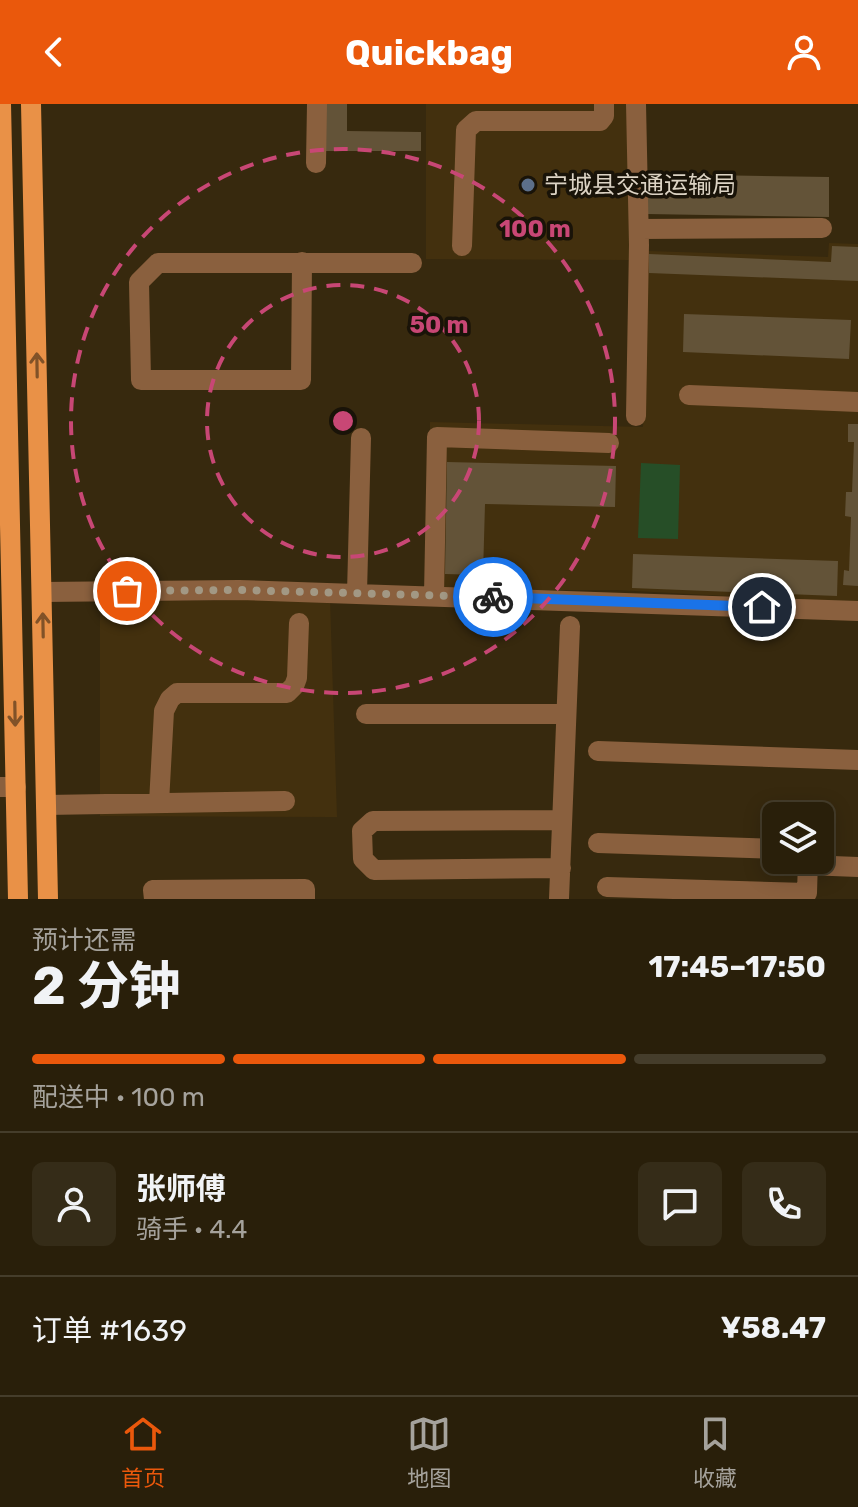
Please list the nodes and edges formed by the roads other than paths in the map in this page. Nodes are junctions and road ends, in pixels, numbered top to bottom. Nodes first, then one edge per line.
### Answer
1 (1, 104) edge
2 (31, 104) edge
3 (317, 104) edge
4 (604, 104) edge
5 (636, 104) edge
6 (316, 163) dead end
7 (822, 228) dead end
8 (639, 229) junction
9 (462, 246) dead end
10 (302, 262) junction
11 (412, 263) dead end
12 (3, 346) edge
13 (689, 395) dead end
14 (858, 402) edge
15 (636, 416) dead end
16 (361, 438) dead end
17 (609, 443) dead end
18 (42, 592) junction
19 (357, 593) junction
20 (434, 595) junction
21 (858, 611) edge
22 (299, 623) dead end
23 (570, 626) dead end
24 (366, 714) dead end
25 (566, 714) junction
26 (598, 751) dead end
27 (858, 760) edge
28 (8, 787) edge
29 (285, 801) dead end
30 (159, 803) junction
31 (46, 805) junction
32 (562, 820) junction
33 (598, 843) dead end
34 (762, 849) edge
35 (834, 865) edge
36 (858, 867) edge
37 (561, 868) junction
38 (807, 874) edge
39 (607, 887) dead end
40 (728, 895) edge
41 (18, 899) edge
42 (48, 899) edge
43 (154, 899) edge
44 (305, 899) edge
45 (559, 899) edge

1 - 12 main road
18 -> 2 main road
3 - 6 street
4 - 9 street
5 - 8 street
7 - 8 street
8 - 15 street
10 - 10 street
10 - 11 street
12 -> 28 main road
13 - 14 street
16 - 19 street
17 - 20 street
18 - 19 street
31 -> 18 main road
19 - 20 street
20 - 21 street
22 - 30 street
23 - 25 street
24 - 25 street
25 - 32 street
26 - 27 street
28 - 41 main road
29 - 30 street
30 - 31 street
31 - 42 main road
32 - 37 street
32 - 37 street
33 - 34 street
35 - 36 street
37 - 45 street
38 - 40 street
39 - 40 street
43 - 44 street

